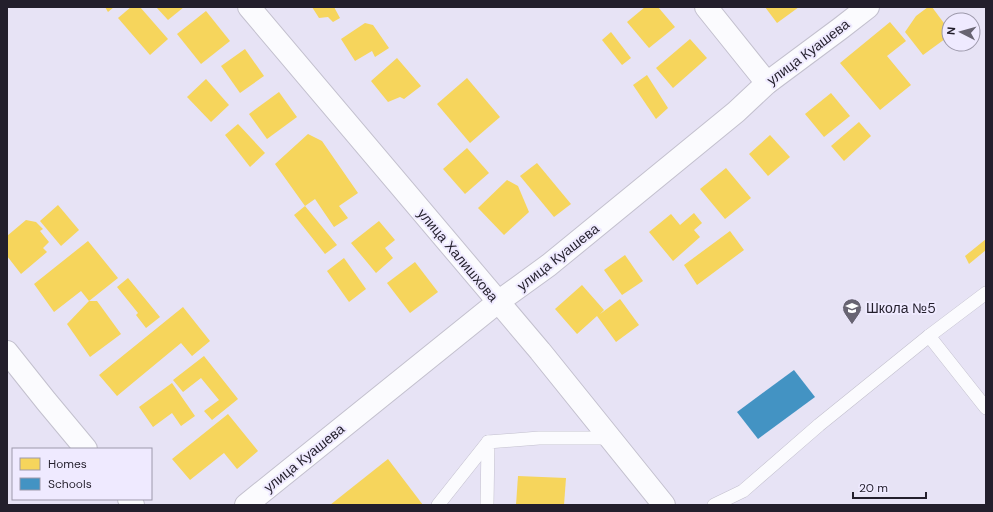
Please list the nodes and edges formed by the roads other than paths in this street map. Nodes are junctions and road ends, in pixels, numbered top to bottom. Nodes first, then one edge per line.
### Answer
1 (249, 7) edge
2 (706, 7) edge
3 (868, 7) edge
4 (767, 82) junction
5 (986, 293) edge
6 (498, 302) junction
7 (929, 336) junction
8 (7, 352) edge
9 (986, 408) edge
10 (610, 438) junction
11 (488, 442) junction
12 (85, 448) edge
13 (246, 505) edge
14 (438, 505) edge
15 (487, 505) edge
16 (664, 505) edge
17 (714, 505) edge

1 - 6 street, улица Халишхова
2 - 4 street
3 - 4 street, улица Куашева
4 - 6 street, улица Куашева
5 - 7 lane
6 - 10 street, улица Халишхова
6 - 13 street, улица Куашева
7 - 9 lane
7 - 17 lane
8 - 12 street
10 - 11 lane
10 - 16 street, улица Халишхова
11 - 14 lane
11 - 15 lane

